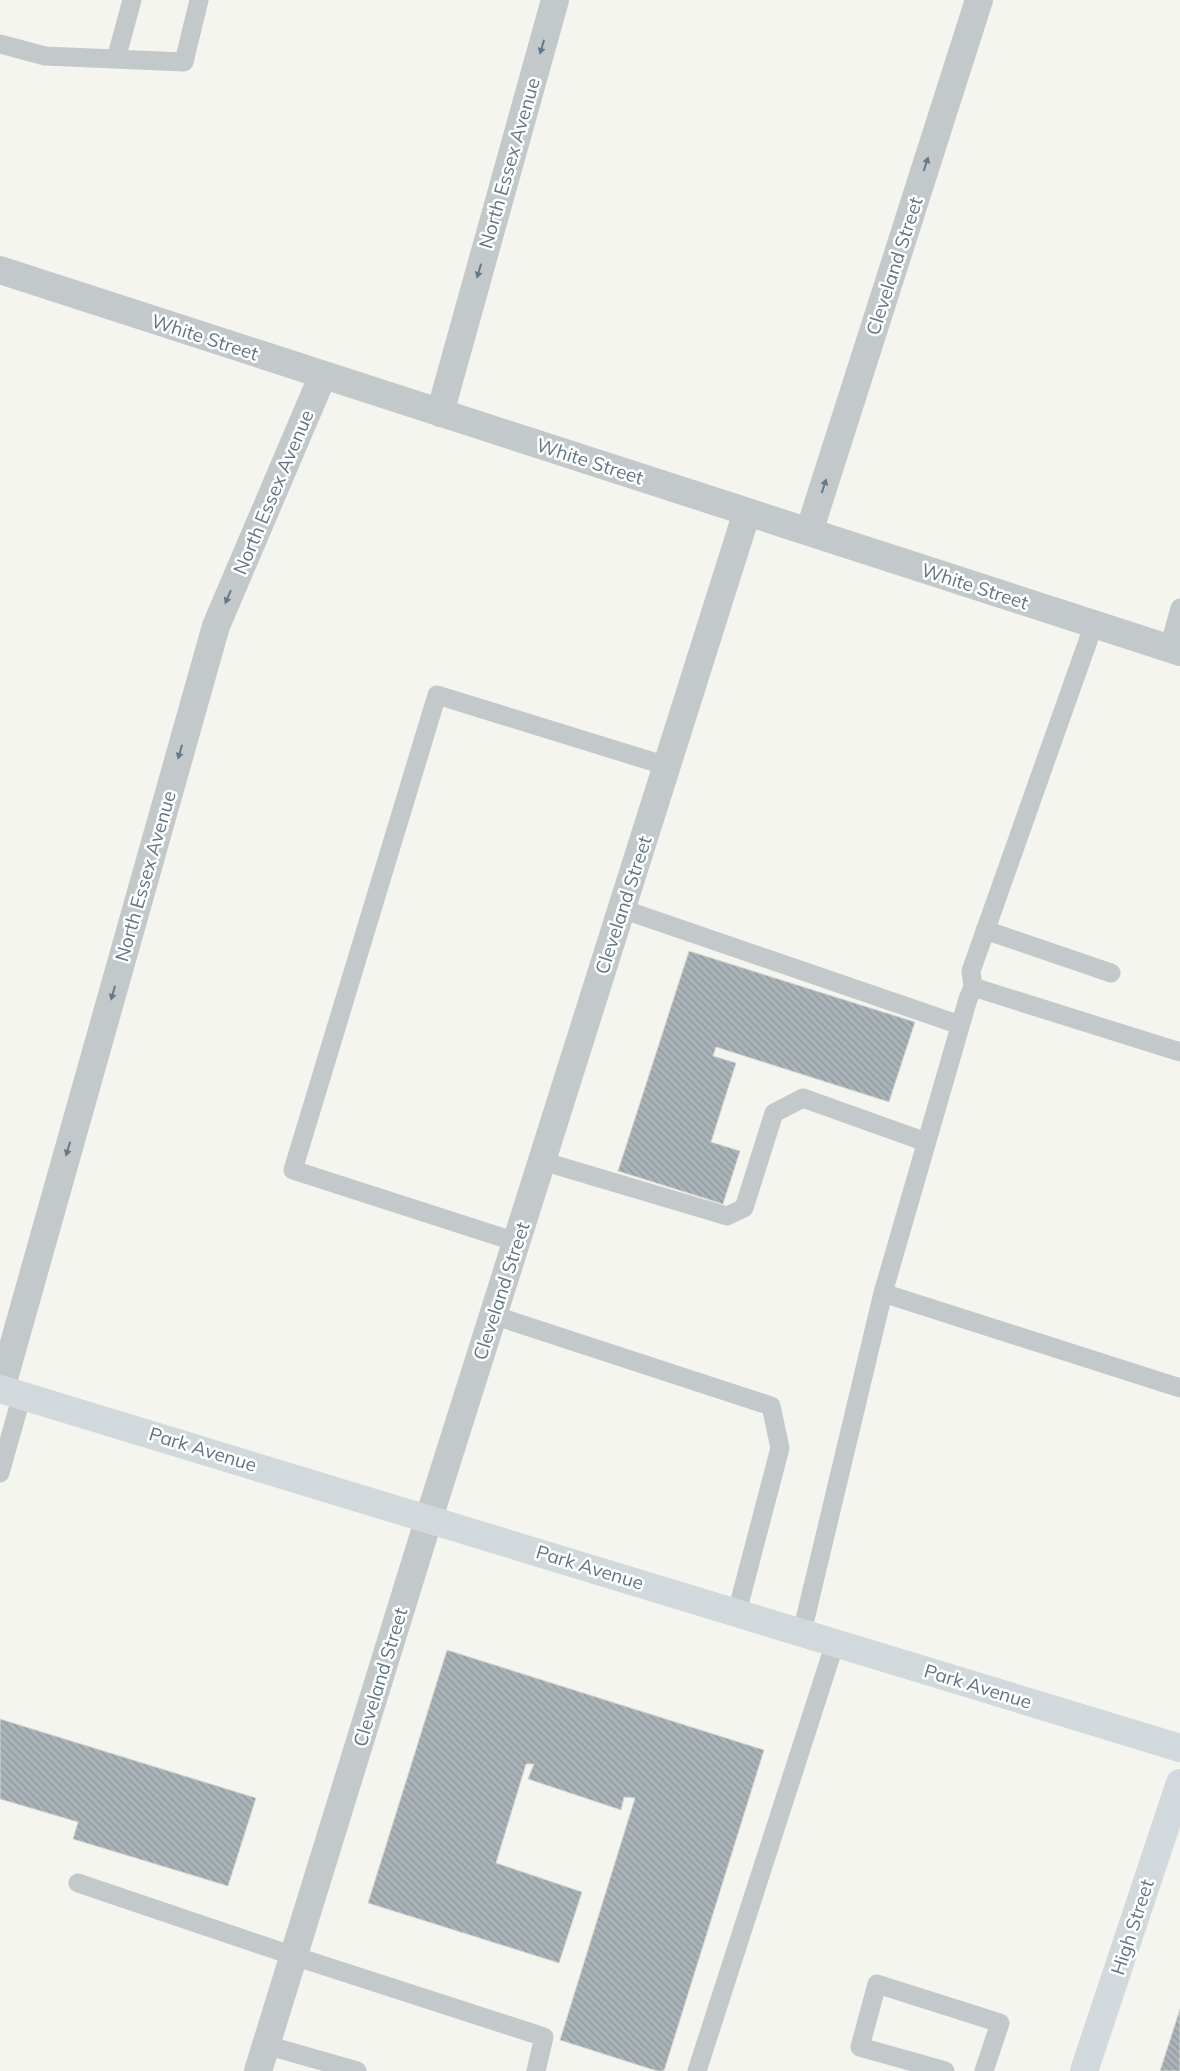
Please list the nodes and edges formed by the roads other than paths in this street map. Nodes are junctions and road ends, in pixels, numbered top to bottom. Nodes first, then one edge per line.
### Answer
1 (132, 0) edge
2 (199, 0) edge
3 (555, 0) edge
4 (979, 0) edge
5 (0, 44) edge
6 (116, 59) junction
7 (0, 270) edge
8 (322, 375) junction
9 (440, 413) junction
10 (747, 512) junction
11 (809, 532) junction
12 (1180, 608) edge
13 (1094, 624) junction
14 (1174, 650) edge
15 (667, 766) junction
16 (622, 909) junction
17 (985, 930) junction
18 (1111, 973) dead end
19 (973, 987) junction
20 (960, 1025) junction
21 (1180, 1052) edge
22 (926, 1142) junction
23 (542, 1161) junction
24 (516, 1242) junction
25 (883, 1293) junction
26 (493, 1315) junction
27 (1180, 1388) edge
28 (8, 1391) edge
29 (0, 1474) edge
30 (429, 1518) junction
31 (737, 1612) junction
32 (802, 1632) junction
33 (835, 1642) junction
34 (1180, 1748) edge
35 (1180, 1783) edge
36 (78, 1883) dead end
37 (294, 1956) junction
38 (266, 2045) junction
39 (258, 2071) edge
40 (358, 2071) edge
41 (536, 2071) edge
42 (697, 2071) edge
43 (945, 2071) edge
44 (984, 2071) edge
45 (1084, 2071) edge

1 - 6 lane
2 - 6 lane
3 -> 9 street, North Essex Avenue
11 -> 4 street, Cleveland Street
5 - 6 lane
7 - 8 street, White Street
8 - 9 street, White Street
8 -> 28 street, North Essex Avenue
9 - 10 street, White Street
10 - 11 street, White Street
10 - 15 street, Cleveland Street
11 - 13 street, White Street
12 - 14 lane
13 - 14 street, White Street
13 - 17 lane
15 - 16 street, Cleveland Street
15 - 24 lane
16 - 20 lane
16 - 23 street, Cleveland Street
17 - 18 lane
17 - 19 lane
19 - 20 lane
19 - 21 lane
20 - 22 lane
22 - 23 lane
22 - 25 lane
23 - 24 street, Cleveland Street
24 - 26 street, Cleveland Street
25 - 27 lane
25 - 32 lane
26 - 30 street, Cleveland Street
26 - 31 lane
28 - 29 lane
28 - 30 main road, Park Avenue
30 - 31 main road, Park Avenue
30 - 37 street, Cleveland Street
31 - 32 main road, Park Avenue
32 - 33 main road, Park Avenue
33 - 34 main road, Park Avenue
33 - 42 lane
35 - 45 main road, High Street
36 - 37 lane
37 - 38 street, Cleveland Street
37 - 41 lane
38 - 39 street, Cleveland Street
38 - 40 lane
43 - 44 lane

